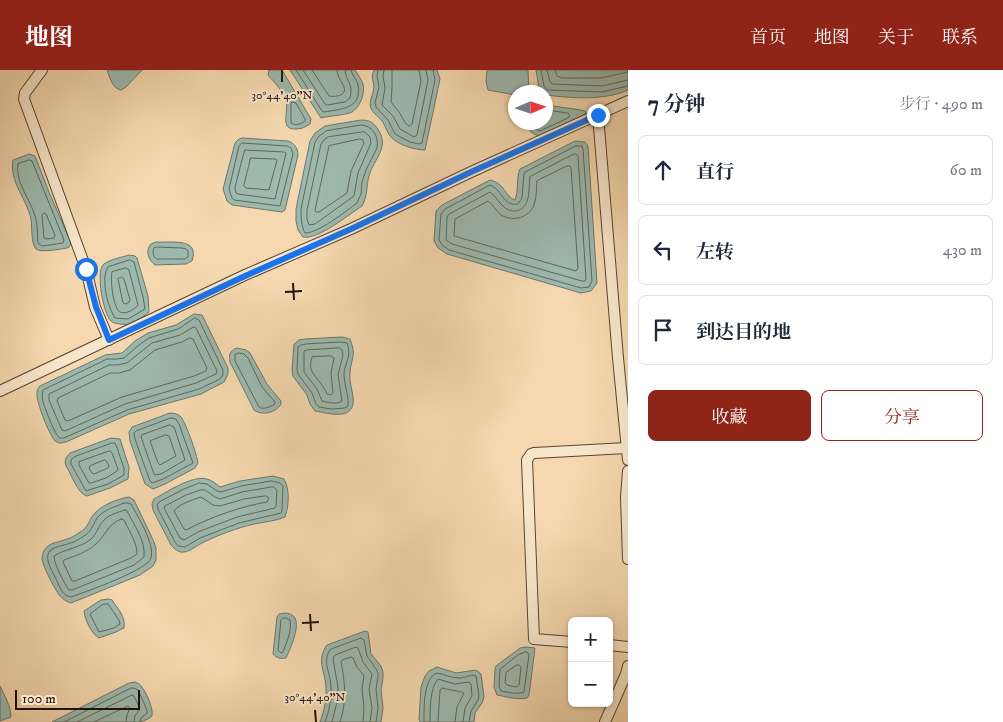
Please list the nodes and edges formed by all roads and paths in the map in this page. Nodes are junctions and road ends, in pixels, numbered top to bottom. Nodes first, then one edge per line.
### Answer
1 (42, 70) edge
2 (628, 101) edge
3 (598, 115) junction
4 (109, 340) junction
5 (0, 391) edge
6 (627, 448) junction
7 (628, 460) edge
8 (628, 472) edge
9 (628, 559) edge
10 (568, 642) edge
11 (613, 645) edge
12 (628, 647) edge
13 (628, 666) edge
14 (605, 722) edge

1 - 4 street
2 - 3 street
3 - 4 street
3 - 6 street
4 - 5 street
6 - 7 street
6 - 10 street
8 - 9 street
11 - 12 street
13 - 14 street

